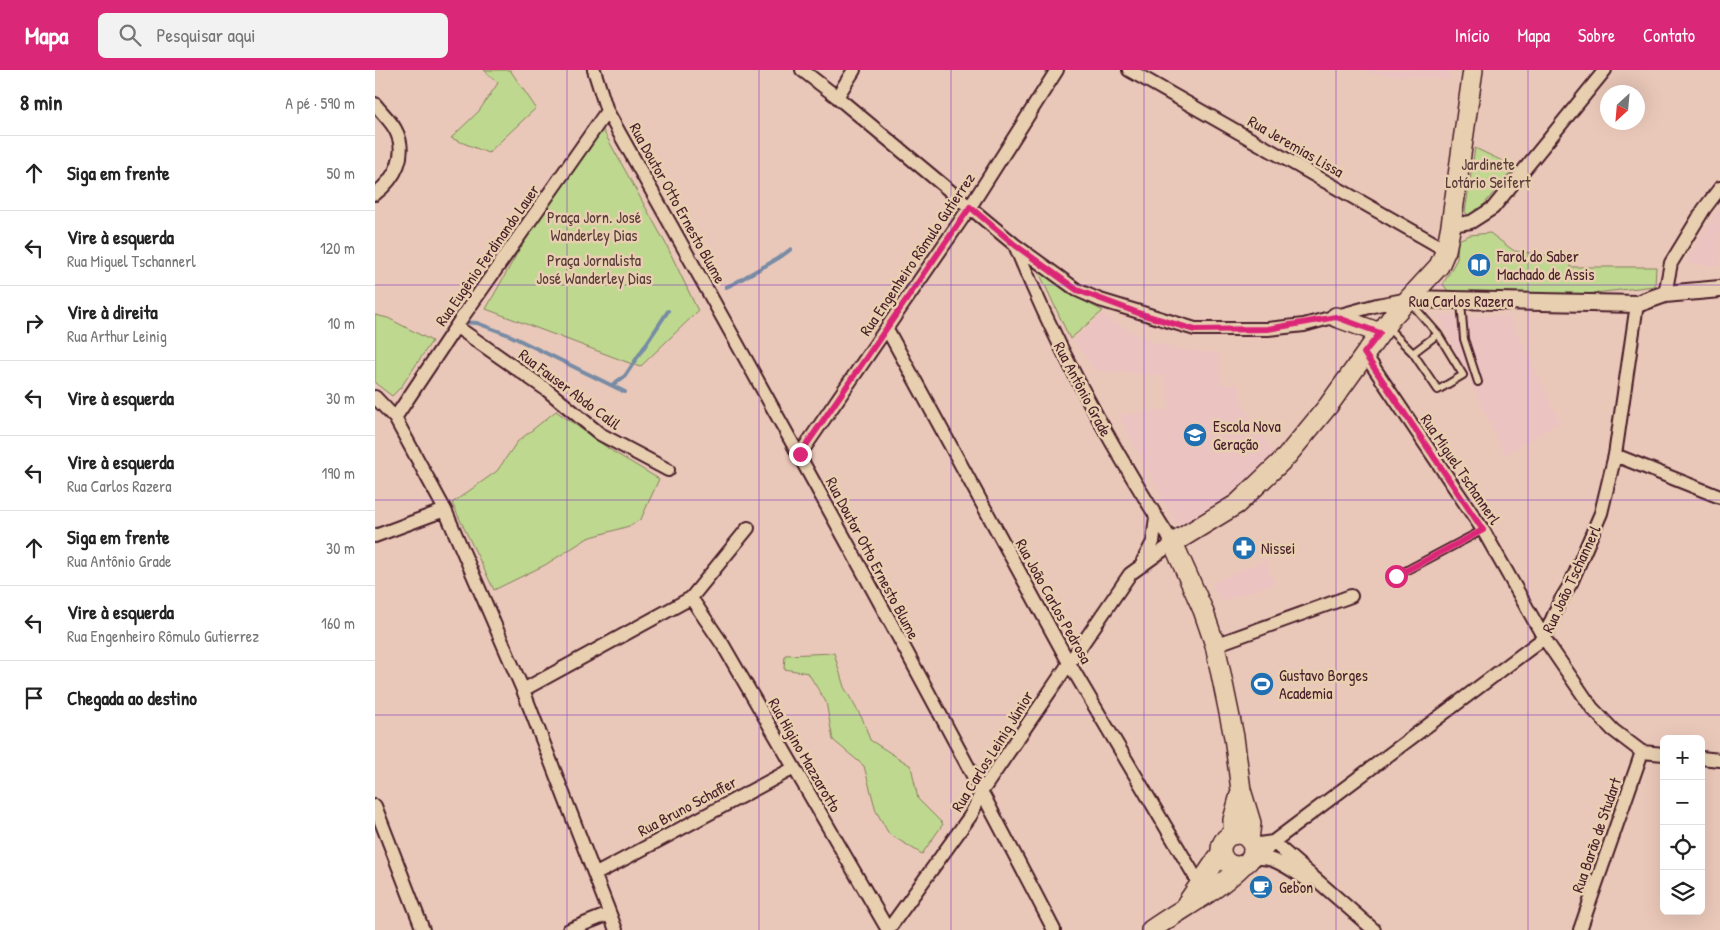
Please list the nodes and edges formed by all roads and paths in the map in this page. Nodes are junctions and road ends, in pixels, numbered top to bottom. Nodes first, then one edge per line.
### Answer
1 (594, 70) edge
2 (801, 70) edge
3 (854, 70) edge
4 (1057, 70) edge
5 (1129, 70) edge
6 (1473, 70) edge
7 (1605, 70) edge
8 (837, 97) junction
9 (375, 104) edge
10 (607, 111) junction
11 (1720, 188) edge
12 (375, 194) edge
13 (970, 207) junction
14 (1451, 225) junction
15 (1015, 245) junction
16 (1446, 250) junction
17 (1720, 289) edge
18 (1665, 294) junction
19 (1409, 299) junction
20 (1461, 300) junction
21 (1637, 304) junction
22 (1336, 317) junction
23 (457, 327) junction
24 (887, 329) junction
25 (1383, 329) junction
26 (1438, 334) junction
27 (1364, 353) junction
28 (1413, 353) junction
29 (1478, 382) dead end
30 (375, 397) edge
31 (395, 418) junction
32 (800, 454) junction
33 (1615, 455) junction
34 (668, 470) dead end
35 (1720, 496) edge
36 (445, 510) junction
37 (1156, 517) junction
38 (748, 528) dead end
39 (1483, 530) junction
40 (375, 536) edge
41 (1173, 543) junction
42 (1140, 565) junction
43 (1396, 576) dead end
44 (1351, 596) dead end
45 (691, 598) junction
46 (1544, 638) junction
47 (1215, 645) junction
48 (1069, 663) junction
49 (523, 690) junction
50 (1642, 752) junction
51 (1660, 754) edge
52 (1705, 758) edge
53 (1720, 760) edge
54 (794, 768) junction
55 (982, 791) junction
56 (375, 806) edge
57 (1273, 842) junction
58 (1247, 851) junction
59 (1221, 853) junction
60 (596, 874) junction
61 (1200, 885) junction
62 (1341, 901) junction
63 (1185, 906) junction
64 (609, 914) junction
65 (423, 930) edge
66 (569, 930) edge
67 (616, 930) edge
68 (888, 930) edge
69 (1054, 930) edge
70 (1151, 930) edge
71 (1374, 930) edge
72 (1580, 930) edge

1 - 10 street, Rua Doutor Otto Ernesto Blume
2 - 8 street, Rua Antônio Grade
3 - 8 street
4 - 13 street, Rua Engenheiro Rômulo Gutierrez
5 - 16 street, Rua Jeremias Lissa
6 - 14 main road
7 - 14 street
8 - 13 street, Rua Antônio Grade
9 - 12 street
10 - 23 street, Rua Eugênio Ferdinando Lauer
10 - 32 street, Rua Doutor Otto Ernesto Blume
11 - 18 street
13 - 15 street, Rua Antônio Grade
13 - 24 street, Rua Engenheiro Rômulo Gutierrez
14 - 16 main road
15 - 22 street, Rua Carlos Razera
15 - 37 street, Rua Antônio Grade
16 - 19 main road
17 - 18 street, Rua Carlos Razera
18 - 21 street, Rua Carlos Razera
19 - 20 street, Rua Carlos Razera
19 - 22 street, Rua Carlos Razera
19 - 25 main road
19 - 26 lane
20 - 21 street, Rua Carlos Razera
20 - 29 lane
21 - 33 street, Rua João Tschannerl
22 - 25 main road
23 - 31 street, Rua Eugênio Ferdinando Lauer
23 - 34 street, Rua Fauser Abdo Calil
24 - 32 street, Rua Engenheiro Rômulo Gutierrez
24 - 48 street, Rua João Carlos Pedrosa
25 - 27 main road
25 - 28 lane
26 - 28 lane
26 - 28 lane
27 - 39 street, Rua Miguel Tschannerl
27 - 41 main road
30 - 31 street
31 - 36 street
32 - 55 street, Rua Doutor Otto Ernesto Blume
33 - 35 street
33 - 46 street, Rua João Tschannerl
36 - 40 street
36 - 49 street
37 - 41 street, Rua Antônio Grade
37 - 42 street, Rua Carlos Leinig Júnior
38 - 45 street
39 - 43 lane
39 - 46 street, Rua Miguel Tschannerl
41 - 42 street, Rua Carlos Leinig Júnior
41 - 47 main road, Rua Antônio Grade
42 - 48 street, Rua Carlos Leinig Júnior
44 - 47 street
45 - 49 street
45 - 54 street, Rua Higino Mazzarotto
46 - 50 street, Rua Miguel Tschannerl
46 - 57 street, Rua João Tschannerl
47 - 58 main road, Rua Antônio Grade
48 - 55 street, Rua Carlos Leinig Júnior
48 - 61 street, Rua João Carlos Pedrosa
49 - 60 street
50 - 51 street
50 - 72 street, Rua Barão de Studart
52 - 53 street
54 - 60 street, Rua Bruno Schaffer
54 - 68 street, Rua Higino Mazzarotto
55 - 68 street, Rua Carlos Leinig Júnior
55 - 69 street, Rua Doutor Otto Ernesto Blume
56 - 65 street
57 - 58 street, Rua João Tschannerl
57 - 62 street
58 - 59 main road
58 - 59 main road
58 - 62 street
58 - 63 main road
59 - 61 main road
60 - 64 street
61 - 63 main road
62 - 71 street
63 - 70 main road
64 - 66 street
64 - 67 street

